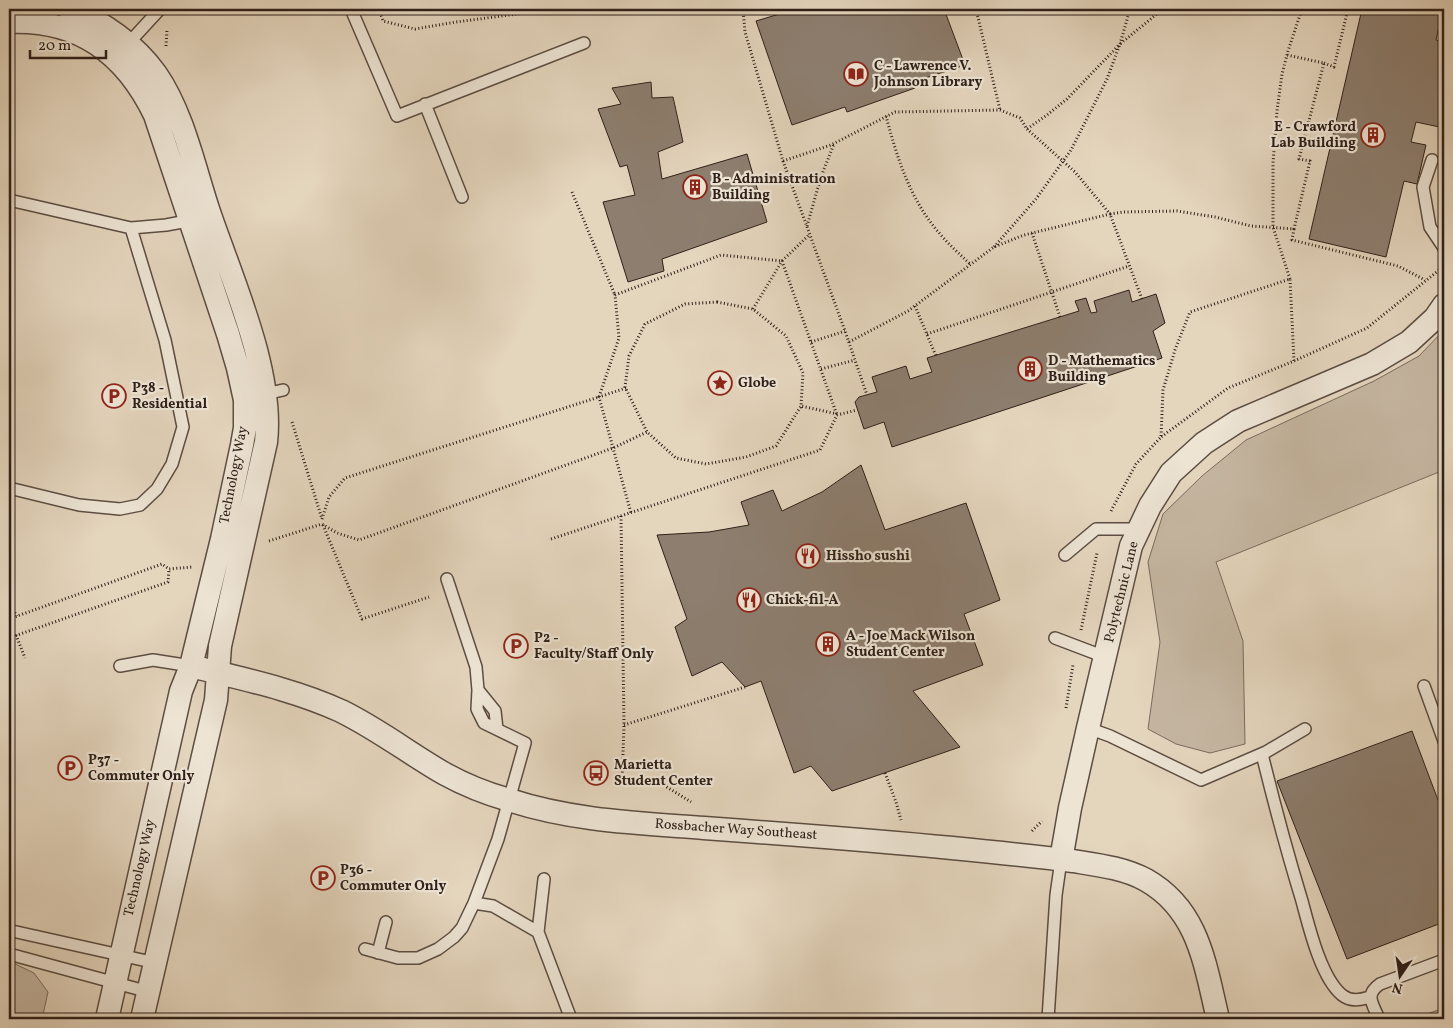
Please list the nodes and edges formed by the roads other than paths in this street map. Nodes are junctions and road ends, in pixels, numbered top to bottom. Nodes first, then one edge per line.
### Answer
1 (69, 9) edge
2 (160, 9) edge
3 (351, 9) edge
4 (9, 22) edge
5 (584, 43) dead end
6 (122, 52) junction
7 (425, 104) junction
8 (1432, 160) dead end
9 (462, 197) dead end
10 (9, 200) edge
11 (206, 215) junction
12 (131, 228) junction
13 (1444, 248) edge
14 (1444, 305) edge
15 (264, 395) junction
16 (9, 488) edge
17 (1139, 529) junction
18 (1065, 555) dead end
19 (447, 579) dead end
20 (1055, 638) dead end
21 (1106, 657) junction
22 (120, 666) dead end
23 (191, 666) junction
24 (218, 673) junction
25 (1424, 686) dead end
26 (1088, 728) junction
27 (1305, 730) dead end
28 (1444, 741) edge
29 (1262, 754) junction
30 (509, 800) junction
31 (1061, 860) junction
32 (544, 878) dead end
33 (474, 902) junction
34 (386, 922) dead end
35 (9, 932) edge
36 (538, 932) junction
37 (364, 950) dead end
38 (378, 953) junction
39 (9, 954) edge
40 (120, 955) junction
41 (1444, 960) edge
42 (156, 963) junction
43 (114, 983) junction
44 (149, 992) junction
45 (1370, 997) junction
46 (107, 1019) edge
47 (142, 1019) edge
48 (571, 1019) edge
49 (1048, 1019) edge
50 (1218, 1019) edge
51 (1379, 1019) edge

1 - 6 street, Technology Way
2 - 6 lane
3 - 7 lane
4 - 6 street, Technology Way
5 - 7 lane
6 - 11 street, Technology Way
7 - 9 lane
8 - 13 lane
10 - 12 lane
11 - 12 lane
11 - 15 street, Technology Way
12 - 16 lane
14 - 17 street, Polytechnic Lane
15 - 23 street, Technology Way
15 - 24 street, Technology Way
17 - 18 lane
17 - 21 street, Polytechnic Lane
19 - 30 lane
20 - 21 lane
21 - 26 street, Polytechnic Lane
22 - 23 lane
23 - 24 street, Rossbacher Way Southeast
23 - 40 street, Technology Way
24 - 30 street, Rossbacher Way Southeast
24 - 42 street, Technology Way
25 - 28 lane
26 - 29 lane
26 - 31 street, Polytechnic Lane
27 - 29 lane
29 - 45 lane
30 - 31 street, Rossbacher Way Southeast
30 - 33 lane
31 - 49 lane
31 - 50 street, Rossbacher Way Southeast
32 - 36 lane
33 - 36 lane
33 - 38 lane
34 - 38 lane
35 - 40 lane
36 - 48 lane
37 - 38 lane
39 - 43 lane
40 - 42 lane
40 - 43 street, Technology Way
41 - 45 lane
42 - 44 street, Technology Way
43 - 44 lane
43 - 46 street, Technology Way
44 - 47 street, Technology Way
45 - 51 lane

